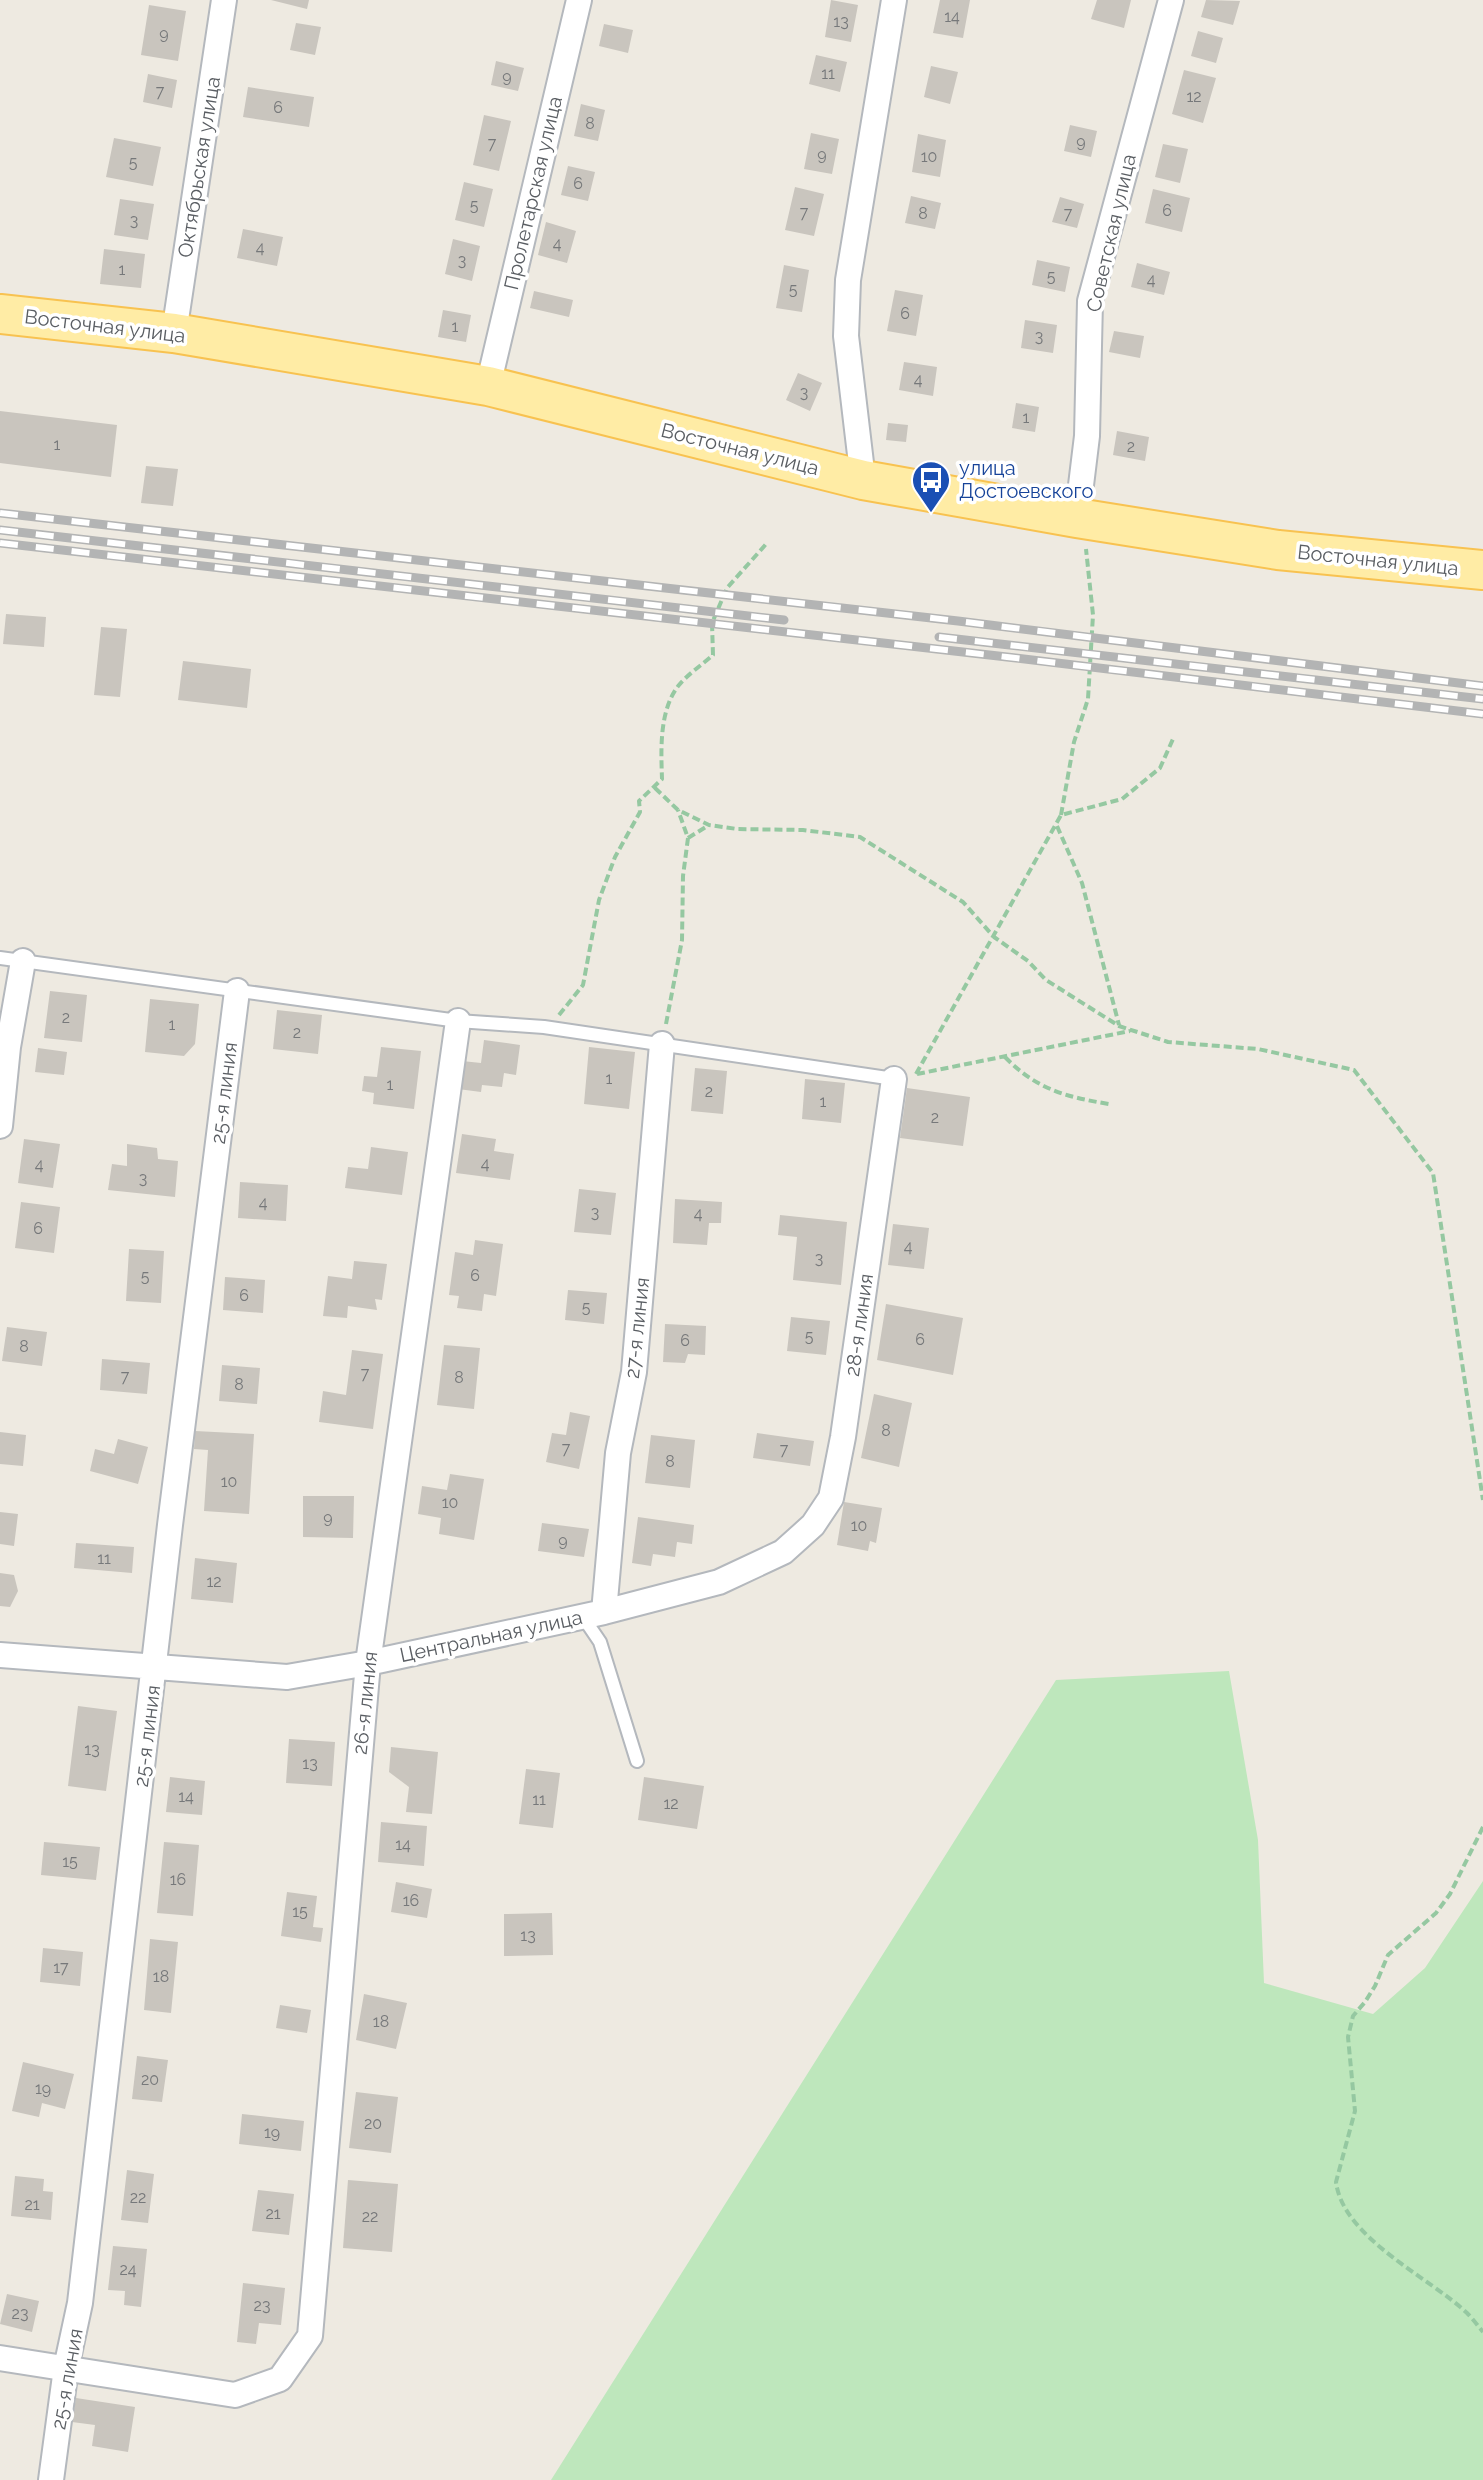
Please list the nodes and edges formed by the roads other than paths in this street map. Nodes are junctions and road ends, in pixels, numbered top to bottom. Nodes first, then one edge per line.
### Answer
1 (224, 0) edge
2 (579, 0) edge
3 (894, 0) edge
4 (1171, 0) edge
5 (0, 314) edge
6 (174, 333) junction
7 (488, 386) junction
8 (863, 480) junction
9 (1077, 518) junction
10 (1483, 570) edge
11 (11, 960) edge
12 (237, 991) junction
13 (458, 1021) junction
14 (662, 1044) junction
15 (905, 1077) joint
16 (0, 1126) edge
17 (783, 1552) joint
18 (593, 1614) junction
19 (0, 1655) edge
20 (368, 1663) junction
21 (155, 1665) junction
22 (637, 1761) dead end
23 (0, 2358) edge
24 (66, 2368) junction
25 (51, 2480) edge

1 - 6 street, Октябрьская улица
2 - 7 street, Пролетарская улица
3 - 8 street
4 - 9 street, Советская улица
5 - 6 main road, Восточная улица
6 - 7 main road, Восточная улица
7 - 8 main road, Восточная улица
8 - 9 main road, Восточная улица
9 - 10 main road, Восточная улица
11 - 12 lane
11 - 16 street
12 - 13 lane
12 - 21 street, 25-я линия
13 - 14 lane
13 - 20 street, 26-я линия
14 - 15 lane
14 - 18 street, 27-я линия
15 - 17 street, 28-я линия
17 - 18 street, Центральная улица
18 - 20 street, Центральная улица
18 - 22 lane
19 - 21 street, Центральная улица
20 - 21 street, Центральная улица
20 - 24 street, 26-я линия
21 - 24 street, 25-я линия
23 - 24 street
24 - 25 street, 25-я линия

